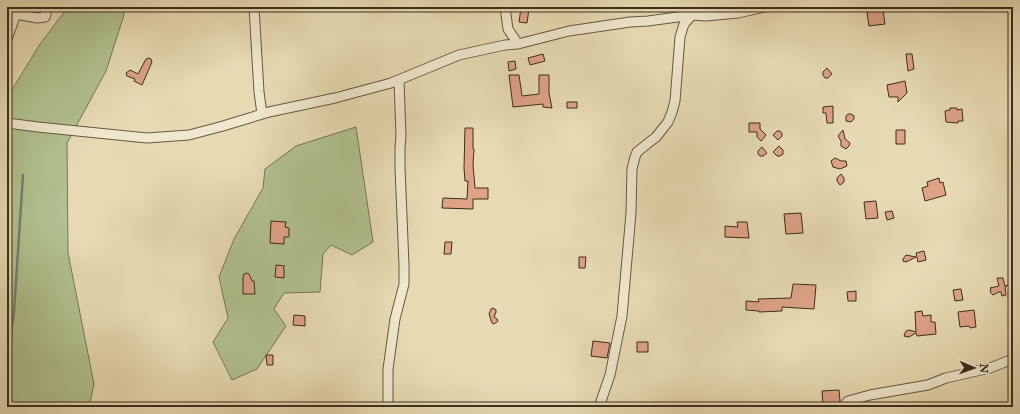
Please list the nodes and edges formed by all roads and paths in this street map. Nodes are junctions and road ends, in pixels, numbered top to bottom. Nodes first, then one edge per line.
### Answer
1 (46, 7) edge
2 (254, 7) edge
3 (505, 7) edge
4 (765, 7) edge
5 (693, 11) edge
6 (7, 39) edge
7 (518, 44) junction
8 (399, 80) junction
9 (262, 114) junction
10 (7, 123) edge
11 (1013, 359) edge
12 (388, 407) edge
13 (599, 407) edge
14 (843, 407) edge

1 - 6 street
2 - 9 street
3 - 7 street
4 - 5 street
5 - 7 street
5 - 13 street
7 - 8 street
8 - 9 street
8 - 12 street
9 - 10 street
11 - 14 street

